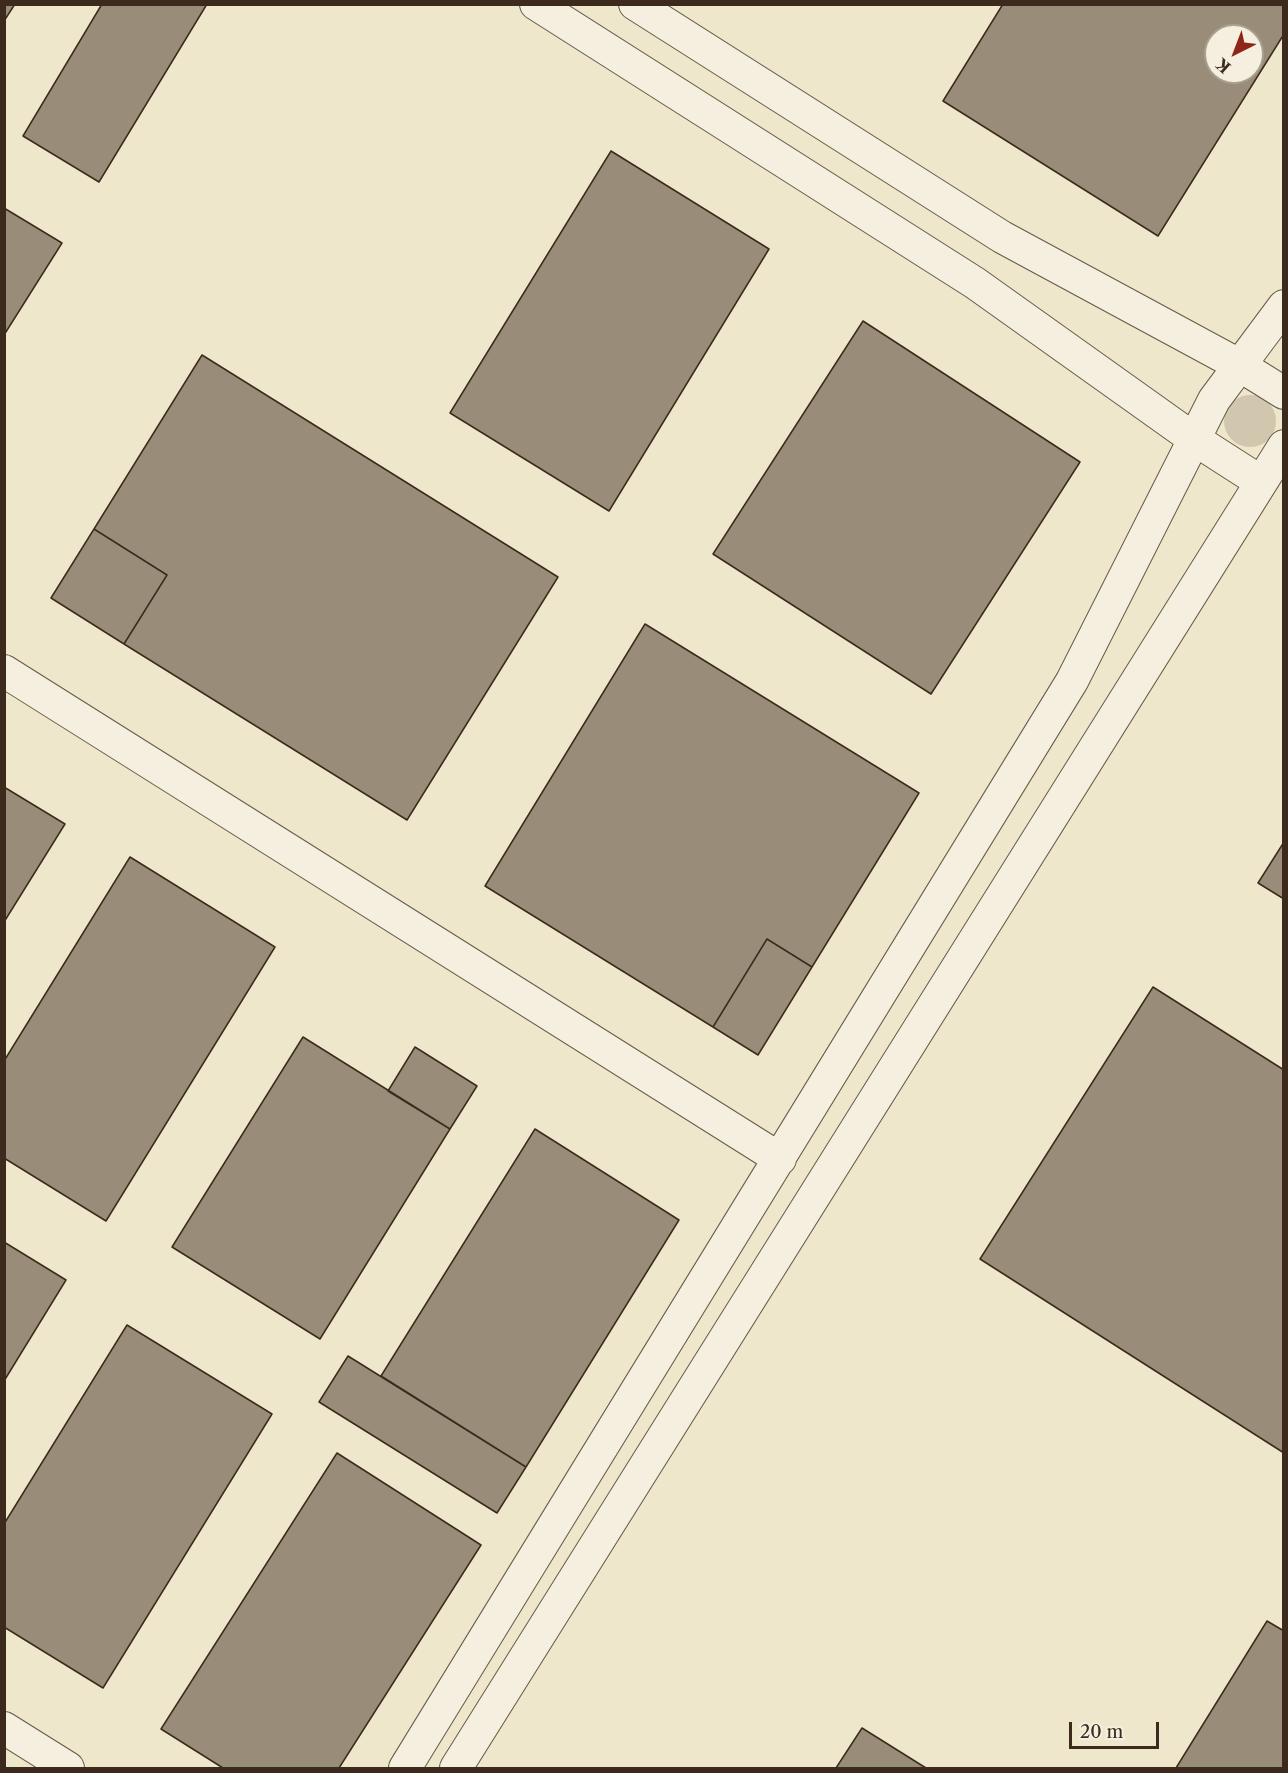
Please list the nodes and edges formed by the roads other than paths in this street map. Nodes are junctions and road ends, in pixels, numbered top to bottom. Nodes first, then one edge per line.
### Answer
1 (536, 4) edge
2 (634, 4) edge
3 (1284, 306) edge
4 (1239, 365) junction
5 (1284, 393) edge
6 (1194, 439) junction
7 (1284, 446) edge
8 (1261, 482) junction
9 (4, 671) edge
10 (780, 1159) junction
11 (4, 1728) edge
12 (63, 1767) edge
13 (405, 1768) edge
14 (456, 1768) edge

1 - 6 street
2 - 4 street
3 - 4 street
4 - 5 street
4 - 6 street
6 - 8 street
6 - 10 street
7 - 8 street
8 - 14 street
9 - 10 street
10 - 13 street
11 - 12 street

